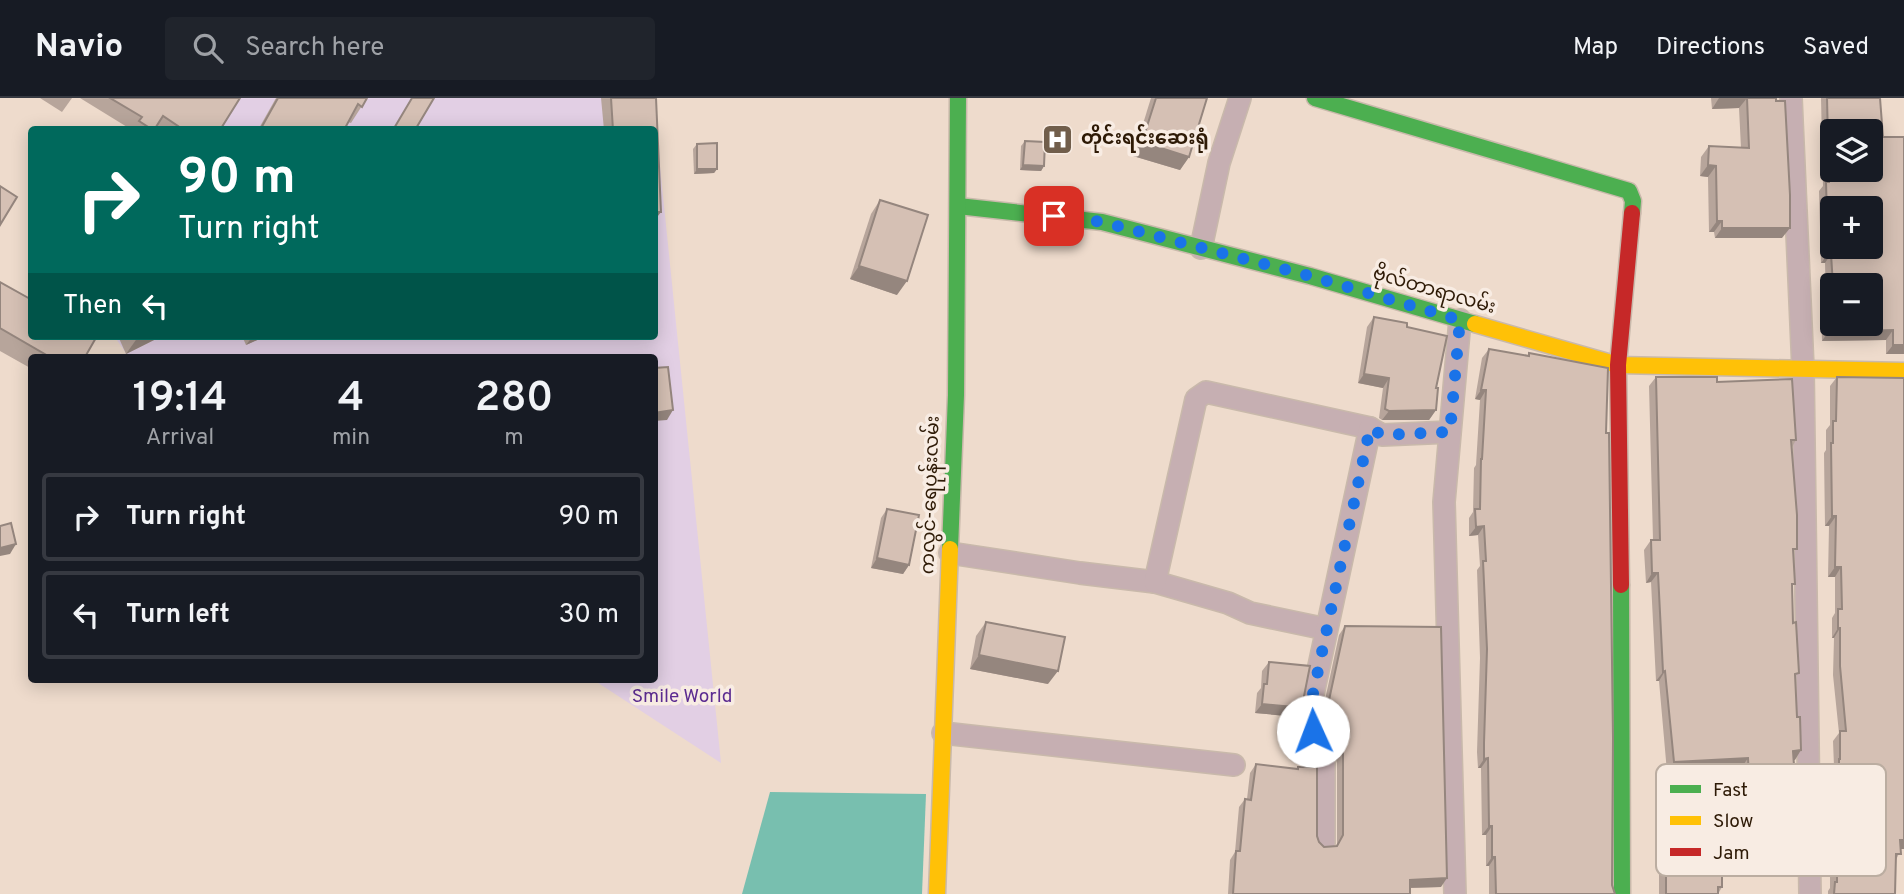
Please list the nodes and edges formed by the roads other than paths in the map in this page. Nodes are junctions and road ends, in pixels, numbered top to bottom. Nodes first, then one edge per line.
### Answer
1 (958, 98) edge
2 (1240, 98) edge
3 (1315, 98) edge
4 (1791, 98) edge
5 (958, 206) junction
6 (1200, 248) junction
7 (1460, 320) junction
8 (1618, 365) junction
9 (1803, 369) junction
10 (1904, 372) edge
11 (1370, 428) junction
12 (1450, 432) junction
13 (950, 553) junction
14 (1155, 582) junction
15 (1326, 629) junction
16 (943, 733) junction
17 (1808, 764) edge
18 (1234, 765) dead end
19 (1324, 844) edge
20 (1810, 876) edge
21 (937, 894) edge
22 (1455, 894) edge
23 (1622, 894) edge
24 (1810, 894) edge

1 - 5 street, ကလွင်-ရေပုန်းလမ်း
2 - 6 street
3 - 8 street
4 - 9 street
5 - 6 street, ဗိုလ်တာရာလမ်း
5 - 13 street, ကလွင်-ရေပုန်းလမ်း
6 - 7 street, ဗိုလ်တာရာလမ်း
7 - 8 street, ဗိုလ်တာရာလမ်း
7 - 12 street
8 - 9 street, ဗိုလ်တာရာလမ်း
8 - 23 street
9 - 10 street, ဗိုလ်တာရာလမ်း
9 - 17 street
11 - 12 street
11 - 14 street
11 - 15 street
12 - 22 street
13 - 14 street
13 - 16 street, ကလွင်-ရေပုန်းလမ်း
14 - 15 street
15 - 19 street
16 - 18 street
16 - 21 street, ကလွင်-ရေပုန်းလမ်း
20 - 24 street

